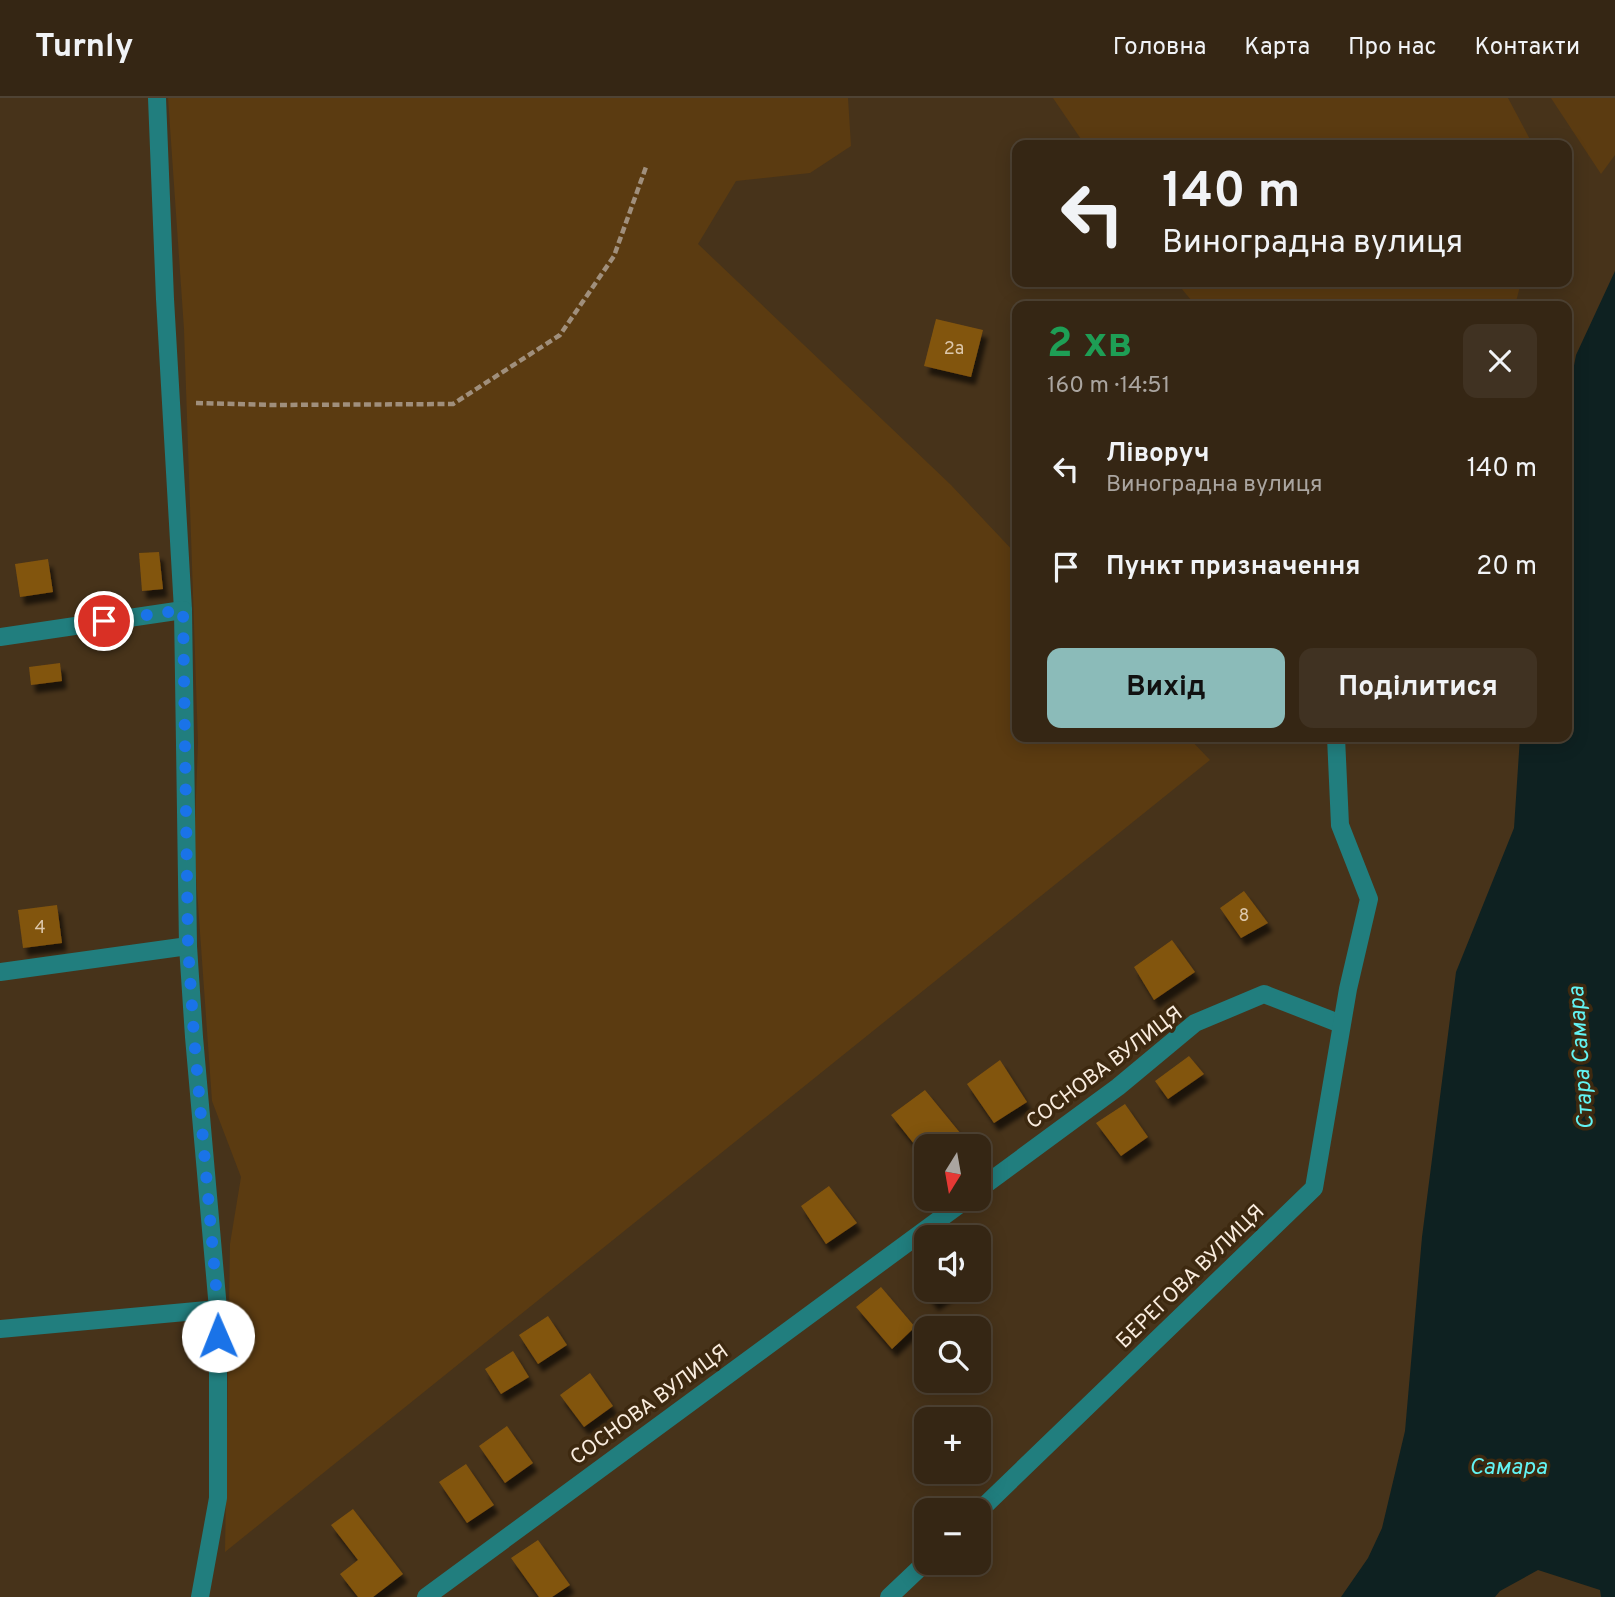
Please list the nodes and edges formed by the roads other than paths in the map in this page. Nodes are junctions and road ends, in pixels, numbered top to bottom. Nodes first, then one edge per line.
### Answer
1 (157, 98) edge
2 (183, 610) junction
3 (0, 637) edge
4 (1336, 742) edge
5 (188, 946) junction
6 (0, 972) edge
7 (1341, 1024) junction
8 (991, 1180) edge
9 (951, 1211) edge
10 (218, 1309) junction
11 (0, 1329) edge
12 (991, 1499) edge
13 (914, 1573) edge
14 (200, 1597) edge
15 (426, 1597) edge
16 (889, 1597) edge

1 - 2 street
2 - 3 street
2 - 5 street
4 - 7 street
5 - 6 street
5 - 10 street
7 - 8 street, СОСНОВА ВУЛИЦЯ
7 - 12 street, БЕРЕГОВА ВУЛИЦЯ
9 - 15 street, СОСНОВА ВУЛИЦЯ
10 - 11 street
10 - 14 street
13 - 16 street

